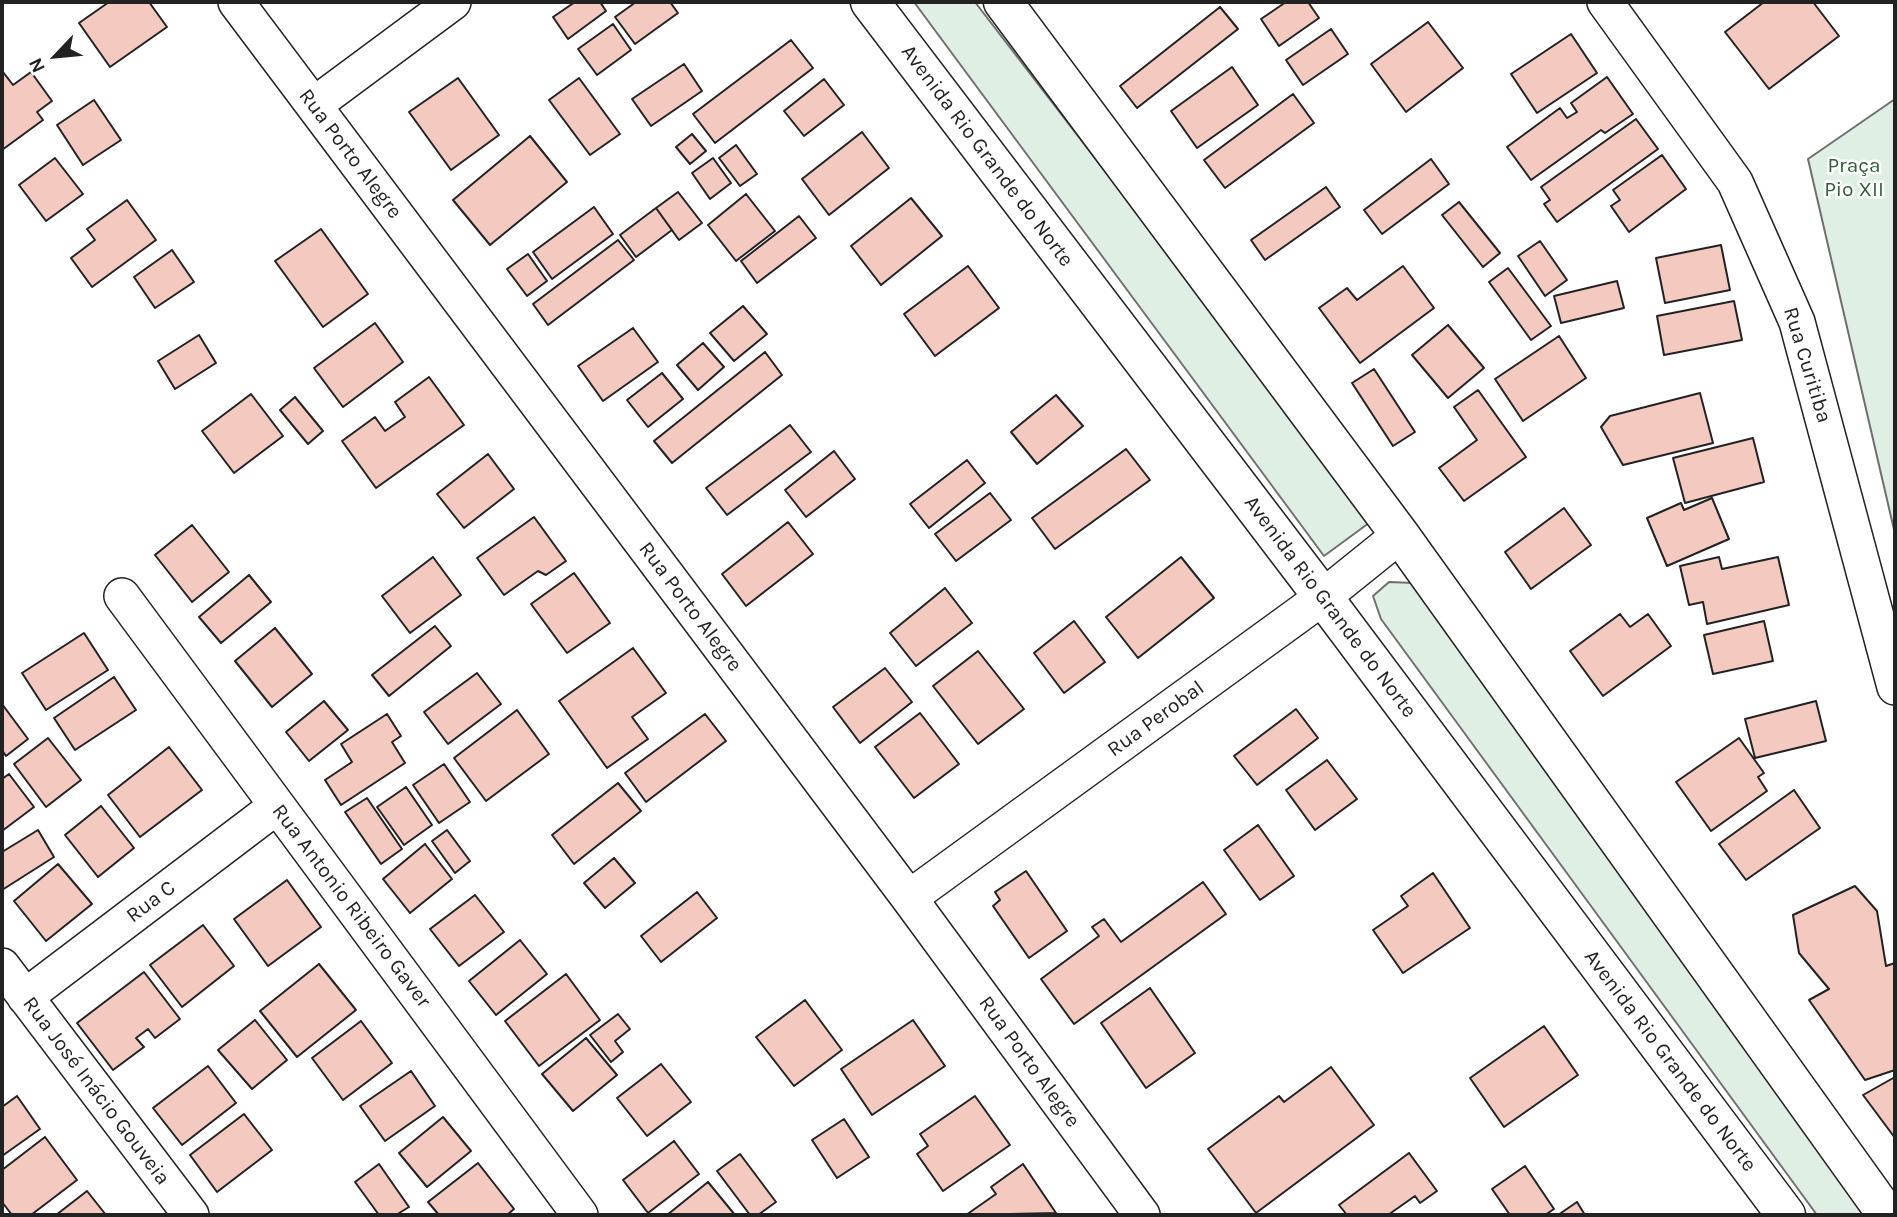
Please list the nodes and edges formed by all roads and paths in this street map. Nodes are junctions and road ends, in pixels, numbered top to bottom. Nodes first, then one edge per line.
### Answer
1 (236, 2) edge
2 (453, 2) edge
3 (870, 2) edge
4 (1003, 2) edge
5 (1605, 2) edge
6 (314, 105) junction
7 (1400, 535) junction
8 (122, 596) dead end
9 (1323, 597) junction
10 (1895, 687) edge
11 (276, 806) junction
12 (909, 898) junction
13 (2, 966) edge
14 (25, 997) junction
15 (191, 1215) edge
16 (580, 1215) edge
17 (1142, 1215) edge
18 (1786, 1215) edge
19 (1887, 1215) edge

1 - 6 street, Rua Porto Alegre
2 - 6 street
3 - 9 main road, Avenida Rio Grande do Norte
4 - 7 main road
5 - 10 street, Rua Curitiba
6 - 12 street, Rua Porto Alegre
7 - 9 street, Rua Perobal
7 - 19 main road
8 - 11 street, Rua Antonio Ribeiro Gaver
9 - 12 street, Rua Perobal
9 - 18 main road, Avenida Rio Grande do Norte
11 - 14 street, Rua C
11 - 16 street, Rua Antonio Ribeiro Gaver
12 - 17 street, Rua Porto Alegre
13 - 14 street, Rua José Inácio Gouveia
14 - 15 street, Rua José Inácio Gouveia

